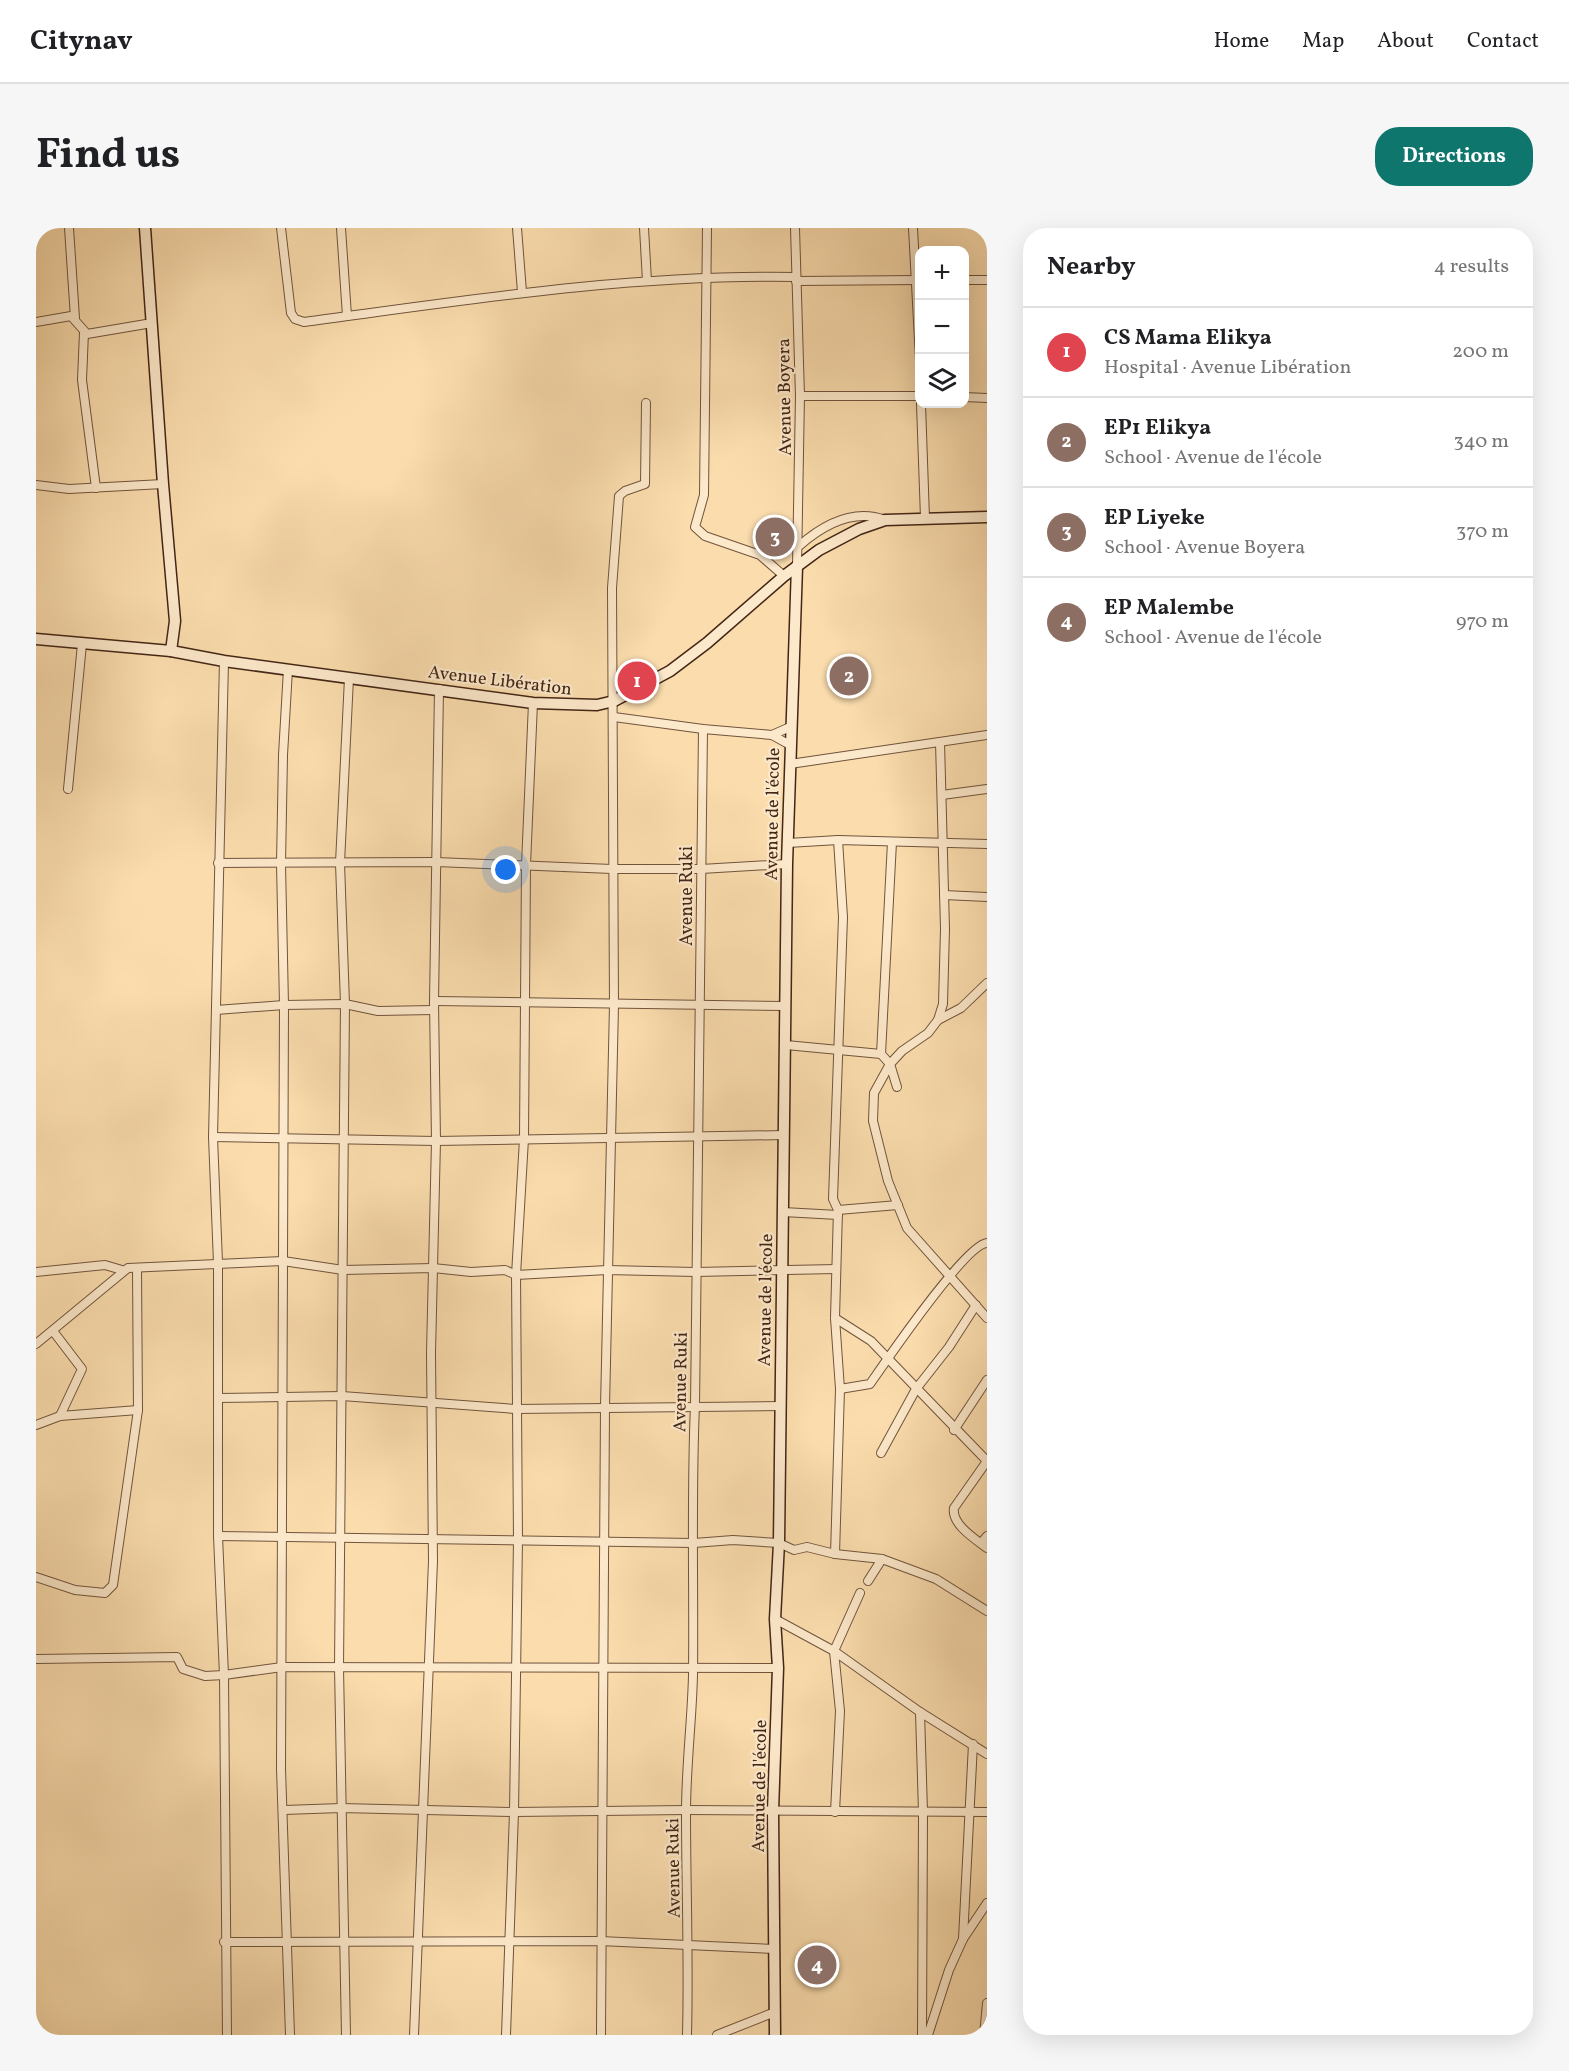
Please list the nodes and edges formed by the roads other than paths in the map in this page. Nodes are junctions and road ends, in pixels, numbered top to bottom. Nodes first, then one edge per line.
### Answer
1 (69, 228) edge
2 (145, 228) edge
3 (281, 228) edge
4 (341, 228) edge
5 (518, 228) edge
6 (644, 228) edge
7 (707, 228) edge
8 (795, 228) edge
9 (913, 228) edge
10 (915, 249) edge
11 (706, 277) junction
12 (796, 279) junction
13 (915, 280) edge
14 (969, 280) edge
15 (987, 280) edge
16 (647, 281) junction
17 (522, 292) junction
18 (919, 300) edge
19 (347, 316) junction
20 (75, 318) junction
21 (36, 322) edge
22 (152, 323) junction
23 (84, 332) junction
24 (920, 354) edge
25 (800, 396) junction
26 (915, 396) edge
27 (969, 397) edge
28 (987, 398) edge
29 (646, 403) dead end
30 (921, 408) edge
31 (163, 484) junction
32 (36, 485) edge
33 (96, 488) junction
34 (987, 517) edge
35 (925, 518) junction
36 (885, 520) junction
37 (799, 546) junction
38 (797, 566) junction
39 (784, 576) junction
40 (36, 639) edge
41 (82, 644) junction
42 (171, 651) junction
43 (224, 661) junction
44 (288, 669) junction
45 (349, 678) junction
46 (440, 689) junction
47 (614, 701) junction
48 (533, 703) junction
49 (614, 717) junction
50 (790, 727) junction
51 (703, 729) junction
52 (772, 735) junction
53 (987, 735) edge
54 (940, 742) junction
55 (790, 745) junction
56 (790, 764) junction
57 (68, 789) dead end
58 (987, 789) edge
59 (942, 795) junction
60 (838, 840) junction
61 (892, 842) junction
62 (788, 843) junction
63 (944, 843) junction
64 (987, 844) edge
65 (436, 862) junction
66 (218, 863) junction
67 (340, 863) junction
68 (281, 864) junction
69 (787, 864) junction
70 (526, 865) junction
71 (612, 869) junction
72 (701, 869) junction
73 (944, 896) junction
74 (987, 897) edge
75 (987, 983) edge
76 (434, 1001) junction
77 (524, 1003) junction
78 (345, 1004) junction
79 (284, 1005) junction
80 (614, 1005) junction
81 (701, 1005) junction
82 (785, 1006) junction
83 (434, 1010) junction
84 (216, 1011) junction
85 (938, 1020) junction
86 (786, 1045) junction
87 (837, 1049) junction
88 (881, 1053) junction
89 (890, 1064) junction
90 (897, 1087) dead end
91 (784, 1135) junction
92 (213, 1137) junction
93 (698, 1137) junction
94 (610, 1138) junction
95 (283, 1139) junction
96 (524, 1139) junction
97 (342, 1141) junction
98 (436, 1141) junction
99 (898, 1205) junction
100 (783, 1212) junction
101 (838, 1213) junction
102 (987, 1243) edge
103 (283, 1261) junction
104 (218, 1263) junction
105 (137, 1268) junction
106 (434, 1268) junction
107 (782, 1269) junction
108 (836, 1269) junction
109 (122, 1270) junction
110 (343, 1270) junction
111 (607, 1270) junction
112 (36, 1272) edge
113 (696, 1272) junction
114 (516, 1275) junction
115 (950, 1275) junction
116 (976, 1305) junction
117 (835, 1318) junction
118 (987, 1318) edge
119 (53, 1331) junction
120 (36, 1344) edge
121 (887, 1359) junction
122 (987, 1380) edge
123 (840, 1389) junction
124 (916, 1389) junction
125 (342, 1396) junction
126 (218, 1398) junction
127 (282, 1398) junction
128 (431, 1404) junction
129 (695, 1406) junction
130 (781, 1406) junction
131 (605, 1407) junction
132 (516, 1409) junction
133 (138, 1410) junction
134 (60, 1416) junction
135 (36, 1425) edge
136 (954, 1430) junction
137 (881, 1453) dead end
138 (282, 1535) junction
139 (341, 1535) junction
140 (218, 1536) junction
141 (987, 1536) edge
142 (432, 1538) junction
143 (518, 1539) junction
144 (604, 1541) junction
145 (693, 1543) junction
146 (779, 1543) junction
147 (984, 1546) edge
148 (835, 1554) junction
149 (882, 1559) junction
150 (36, 1577) edge
151 (868, 1581) dead end
152 (860, 1593) dead end
153 (987, 1611) edge
154 (775, 1619) junction
155 (834, 1651) junction
156 (36, 1659) edge
157 (282, 1667) junction
158 (339, 1668) junction
159 (516, 1668) junction
160 (693, 1668) junction
161 (778, 1668) junction
162 (427, 1669) junction
163 (605, 1670) junction
164 (224, 1675) junction
165 (920, 1712) junction
166 (973, 1744) junction
167 (987, 1754) edge
168 (341, 1808) junction
169 (421, 1809) junction
170 (284, 1810) junction
171 (686, 1810) junction
172 (601, 1811) junction
173 (774, 1811) junction
174 (970, 1811) junction
175 (514, 1812) junction
176 (836, 1812) junction
177 (923, 1812) junction
178 (987, 1812) edge
179 (987, 1903) edge
180 (963, 1940) junction
181 (288, 1941) junction
182 (600, 1941) junction
183 (224, 1942) junction
184 (346, 1942) junction
185 (416, 1942) junction
186 (508, 1944) junction
187 (689, 1945) junction
188 (775, 1949) junction
189 (986, 2008) edge
190 (775, 2012) junction
191 (226, 2035) edge
192 (290, 2035) edge
193 (346, 2035) edge
194 (414, 2035) edge
195 (506, 2035) edge
196 (601, 2035) edge
197 (687, 2035) edge
198 (717, 2035) edge
199 (775, 2035) edge
200 (922, 2035) edge
201 (928, 2035) edge
202 (984, 2035) edge

1 - 20 street
2 - 22 street
3 - 19 street
4 - 19 street
5 - 17 street
6 - 16 street
7 - 11 street
8 - 12 street, Avenue Boyera
9 - 10 street
11 - 12 street
11 - 16 street
11 - 39 street
12 - 13 street
12 - 25 street, Avenue Boyera
14 - 15 street
16 - 17 street
17 - 19 street
18 - 24 street
20 - 21 street
20 - 23 street
22 - 23 street
22 - 31 street
23 - 33 street
25 - 26 street
25 - 37 street, Avenue Boyera
27 - 28 street
29 - 47 street
30 - 35 street
31 - 33 street
31 - 42 street
32 - 33 street
34 - 35 street, Avenue Libération
35 - 36 street, Avenue Libération
36 - 37 street
36 - 38 street, Avenue Libération
37 - 38 street, Avenue Boyera
38 - 39 street, Avenue Libération
38 - 50 street, Avenue de l'école
39 - 47 street, Avenue Libération
40 - 41 street, Avenue Libération
41 - 42 street, Avenue Libération
41 - 57 street
42 - 43 street, Avenue Libération
43 - 44 street, Avenue Libération
43 - 66 street
44 - 45 street, Avenue Libération
44 - 68 street
45 - 46 street, Avenue Libération
45 - 67 street
46 - 48 street, Avenue Libération
46 - 65 street
47 - 48 street, Avenue Libération
47 - 49 street
48 - 70 street
49 - 51 street
49 - 71 street
50 - 52 street
50 - 55 street, Avenue de l'école
51 - 52 street
51 - 72 street, Avenue Ruki
52 - 55 street
53 - 54 street
54 - 56 street
54 - 59 street
55 - 56 street, Avenue de l'école
56 - 62 street, Avenue de l'école
58 - 59 street
59 - 63 street
60 - 61 street
60 - 62 street
60 - 87 street
61 - 63 street
61 - 88 street
62 - 69 street, Avenue de l'école
63 - 64 street
63 - 73 street
65 - 67 street
65 - 70 street
65 - 76 street
66 - 68 street
66 - 84 street
67 - 68 street
67 - 78 street
68 - 79 street
69 - 72 street
69 - 82 street, Avenue de l'école
70 - 71 street
70 - 77 street
71 - 72 street
71 - 80 street
72 - 81 street, Avenue Ruki
73 - 74 street
73 - 85 street
75 - 85 street
76 - 77 street
76 - 83 street
77 - 80 street
77 - 96 street
78 - 79 street
78 - 83 street
78 - 97 street
79 - 84 street
79 - 95 street
80 - 81 street
80 - 94 street
81 - 82 street
81 - 93 street, Avenue Ruki
82 - 86 street, Avenue de l'école
83 - 98 street
84 - 92 street
85 - 89 street
86 - 87 street
86 - 91 street, Avenue de l'école
87 - 88 street
87 - 101 street
88 - 89 street
89 - 90 street
89 - 99 street
91 - 93 street
91 - 100 street, Avenue de l'école
92 - 95 street
92 - 104 street
93 - 94 street
93 - 113 street, Avenue Ruki
94 - 96 street
94 - 111 street
95 - 97 street
95 - 103 street
96 - 98 street
96 - 114 street
97 - 98 street
97 - 110 street
98 - 106 street
99 - 101 street
99 - 115 street
100 - 101 street
100 - 107 street, Avenue de l'école
101 - 108 street
102 - 115 street
103 - 104 street
103 - 110 street
103 - 127 street
104 - 105 street
104 - 126 street
105 - 109 street
105 - 133 street
106 - 110 street
106 - 114 street
106 - 128 street
107 - 108 street
107 - 113 street
107 - 130 street, Avenue de l'école
108 - 117 street
109 - 112 street
109 - 119 street
110 - 125 street
111 - 113 street
111 - 114 street
111 - 131 street
113 - 129 street, Avenue Ruki
114 - 132 street
115 - 116 street
115 - 121 street
116 - 118 street
116 - 124 street
117 - 121 street
117 - 123 street
119 - 120 street
119 - 134 street
121 - 123 street
121 - 124 street
122 - 136 street
123 - 148 street
124 - 136 street
124 - 137 street
125 - 127 street
125 - 128 street
125 - 139 street
126 - 127 street
126 - 140 street
127 - 138 street
128 - 132 street
128 - 142 street
129 - 130 street
129 - 131 street
129 - 145 street, Avenue Ruki
130 - 146 street, Avenue de l'école
131 - 132 street
131 - 144 street
132 - 143 street
133 - 134 street
133 - 150 street
134 - 135 street
136 - 147 street
138 - 139 street
138 - 140 street
138 - 157 street
139 - 142 street
139 - 158 street
140 - 164 street
141 - 147 street
142 - 143 street
142 - 162 street
143 - 144 street
143 - 159 street
144 - 145 street
144 - 163 street
145 - 146 street
145 - 160 street, Avenue Ruki
146 - 148 street
146 - 154 street, Avenue de l'école
148 - 149 street
149 - 151 street
149 - 153 street
152 - 155 street
154 - 155 street
154 - 161 street, Avenue de l'école
155 - 165 street
155 - 176 street
156 - 164 street
157 - 158 street
157 - 164 street
157 - 170 street
158 - 162 street
158 - 168 street
159 - 162 street
159 - 163 street
159 - 175 street
160 - 161 street
160 - 163 street
160 - 171 street, Avenue Ruki
161 - 173 street, Avenue de l'école
162 - 169 street
163 - 172 street
164 - 183 street
165 - 166 street
165 - 177 street
166 - 167 street
166 - 174 street
168 - 169 street
168 - 170 street
168 - 184 street
169 - 175 street
169 - 185 street
170 - 181 street
171 - 172 street
171 - 173 street
171 - 187 street, Avenue Ruki
172 - 175 street
172 - 182 street
173 - 176 street
173 - 188 street, Avenue de l'école
174 - 177 street
174 - 178 street
174 - 180 street
175 - 186 street
176 - 177 street
177 - 200 street
179 - 180 street
180 - 201 street
181 - 183 street
181 - 184 street
181 - 192 street
182 - 186 street
182 - 187 street
182 - 196 street
183 - 191 street
184 - 185 street
184 - 193 street
185 - 186 street
185 - 194 street
186 - 195 street
187 - 188 street
187 - 197 street, Avenue Ruki
188 - 190 street, Avenue de l'école
189 - 202 street
190 - 198 street
190 - 199 street, Avenue de l'école

